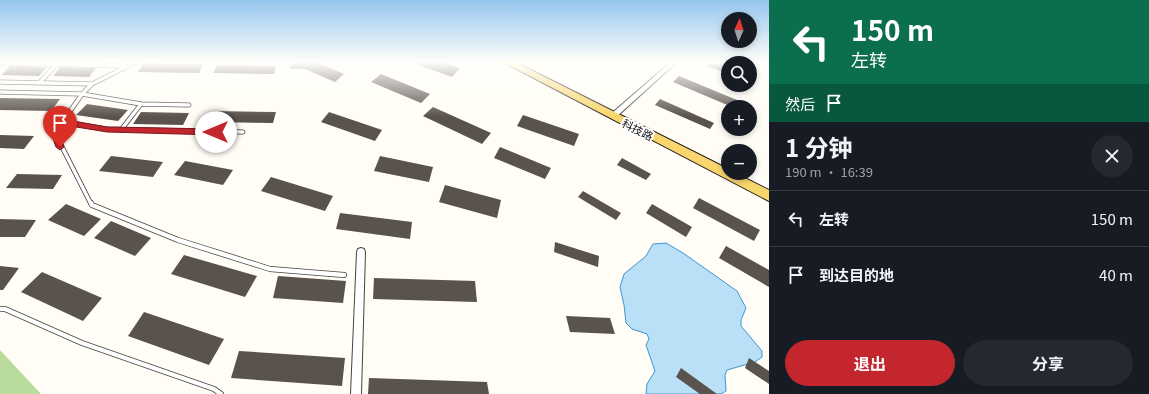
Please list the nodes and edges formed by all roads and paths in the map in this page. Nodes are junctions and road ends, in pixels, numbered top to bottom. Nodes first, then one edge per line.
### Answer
1 (99, 80) edge
2 (544, 80) edge
3 (653, 80) edge
4 (0, 82) edge
5 (40, 82) joint
6 (92, 84) junction
7 (0, 92) edge
8 (82, 94) junction
9 (141, 104) junction
10 (189, 105) dead end
11 (613, 116) junction
12 (62, 122) junction
13 (121, 130) junction
14 (243, 132) dead end
15 (769, 196) edge
16 (361, 252) dead end
17 (344, 275) dead end
18 (0, 309) edge
19 (221, 394) edge
20 (356, 394) edge

1 - 6 lane
2 - 11 main road, 科技路
3 - 11 street
4 - 5 lane
5 - 6 lane
6 - 8 lane
7 - 8 lane
8 - 9 lane
8 - 12 lane
9 - 10 lane
9 - 13 lane
11 - 15 main road, 科技路
12 - 13 lane
12 - 17 lane
13 - 14 lane
16 - 20 street
18 - 19 lane

